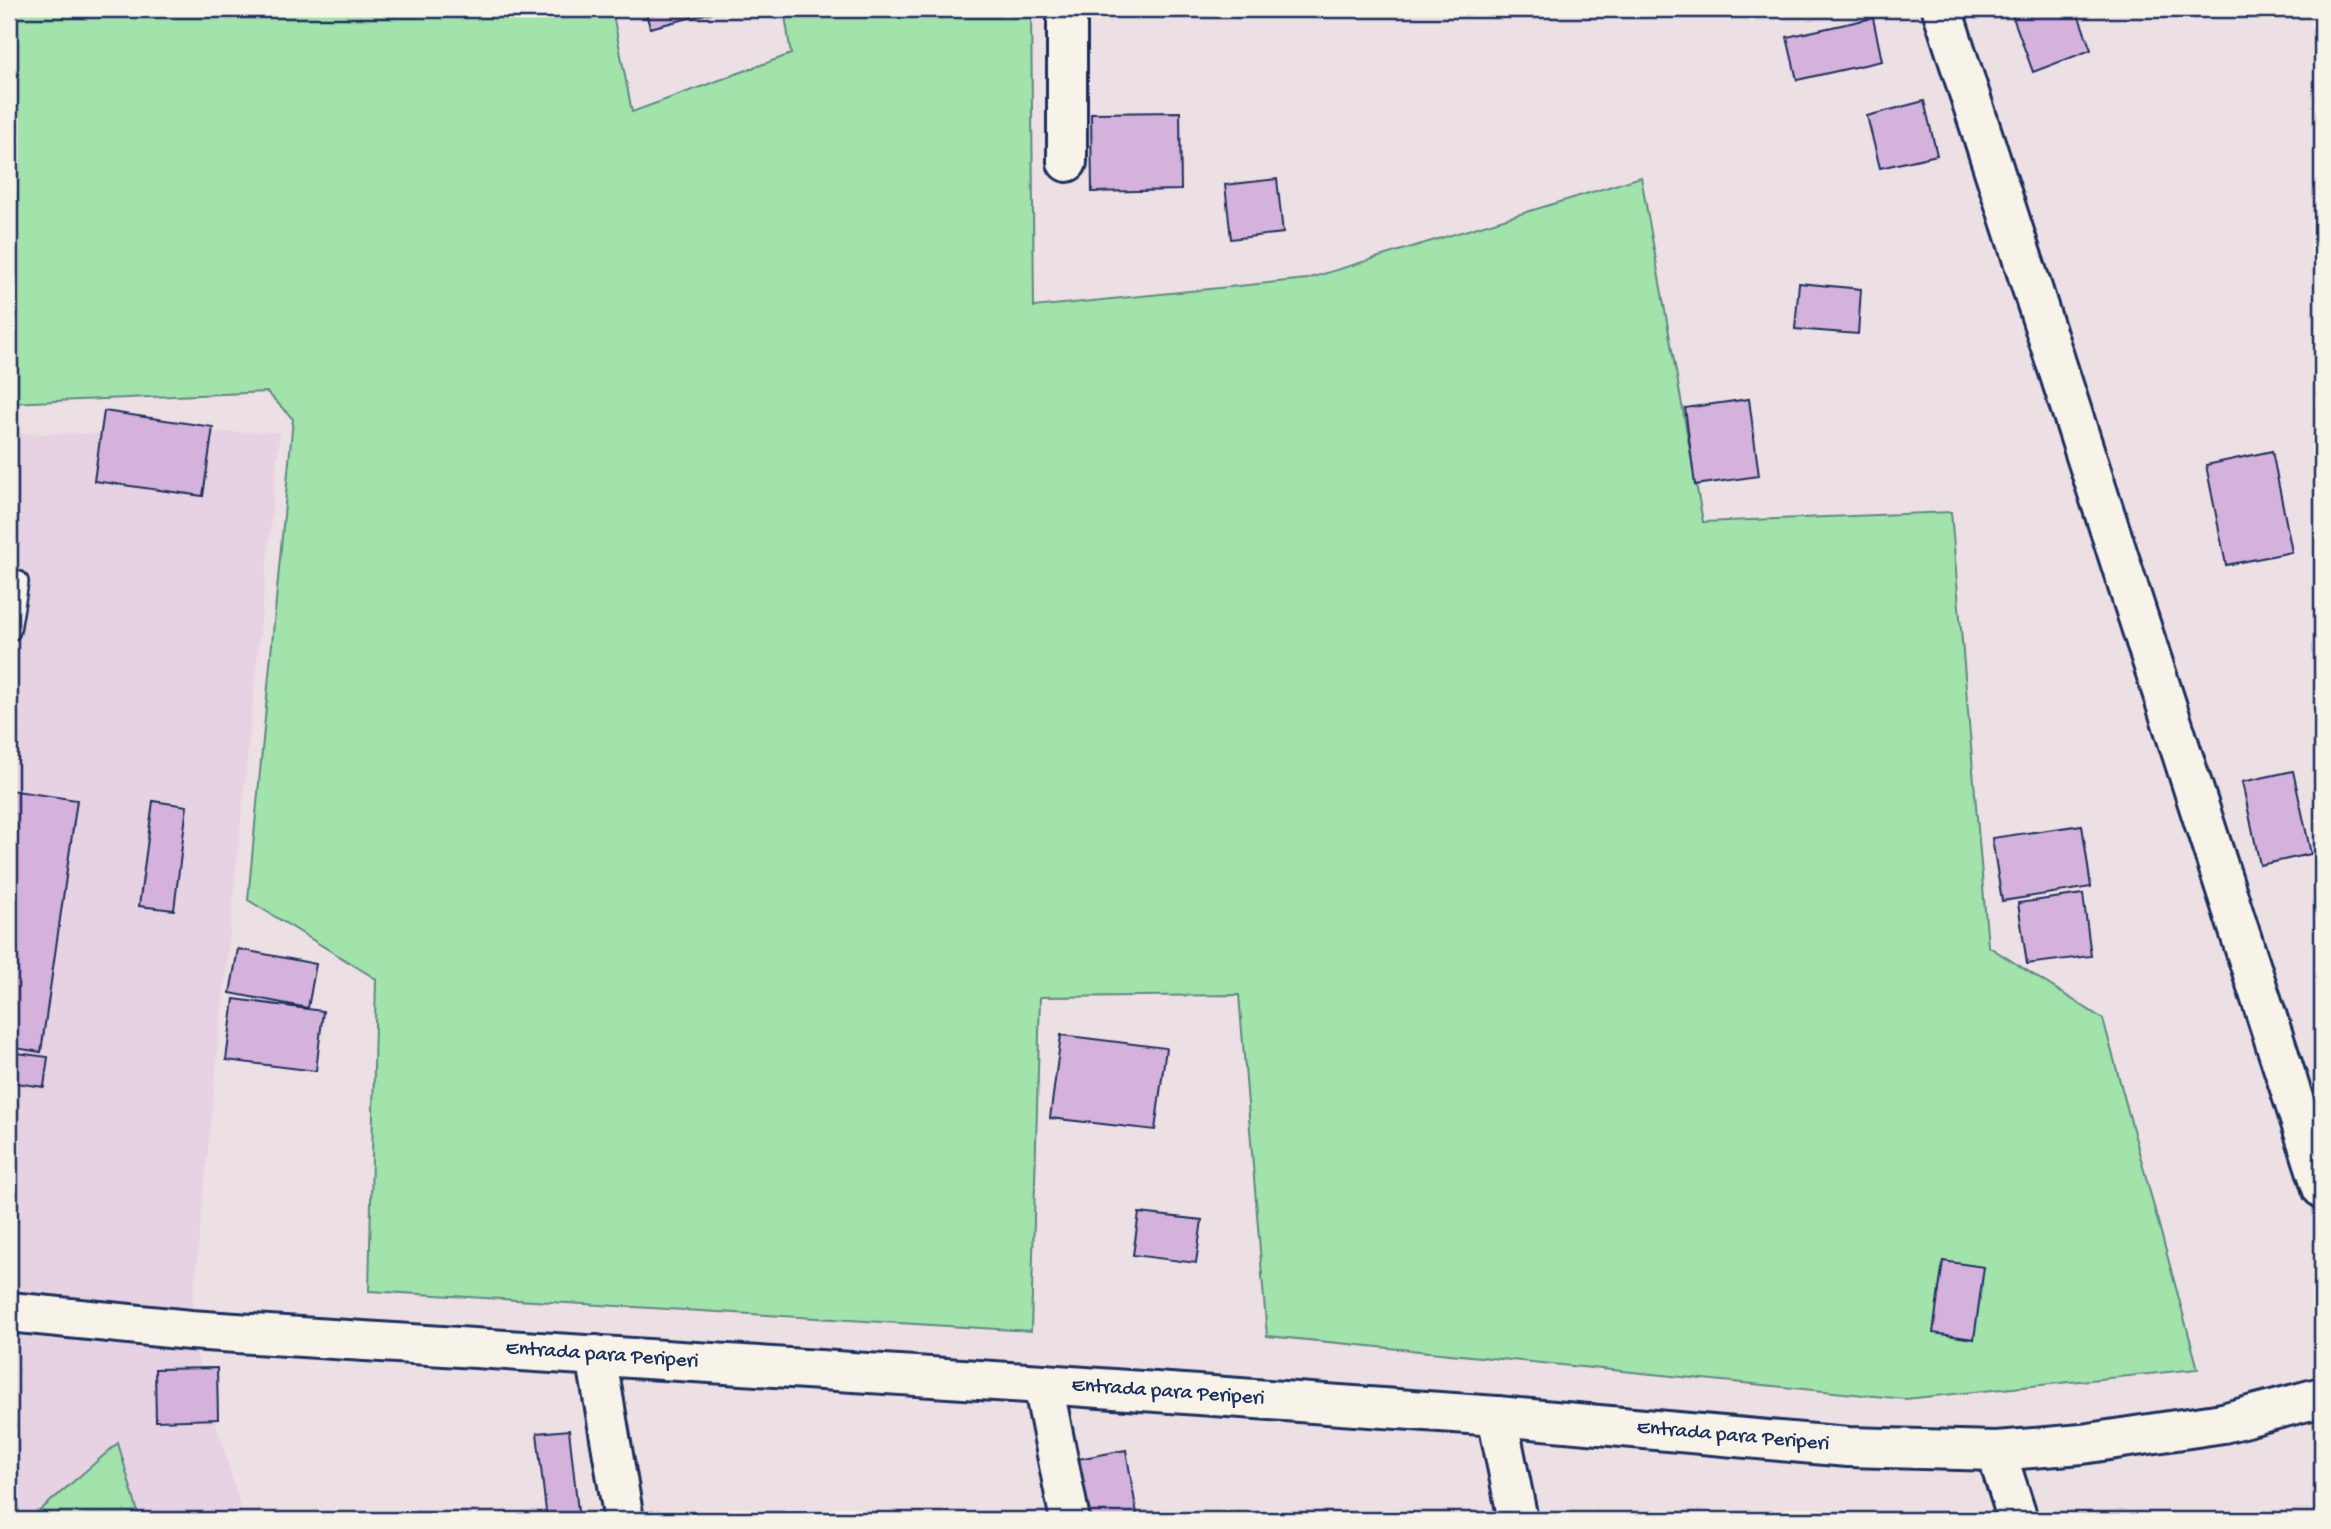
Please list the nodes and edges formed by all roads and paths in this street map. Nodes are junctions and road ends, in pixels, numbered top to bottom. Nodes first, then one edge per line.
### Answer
1 (1067, 9) edge
2 (1942, 9) edge
3 (1067, 162) dead end
4 (17, 582) dead end
5 (9, 630) edge
6 (2322, 1188) edge
7 (9, 1312) edge
8 (596, 1355) junction
9 (1043, 1384) junction
10 (2322, 1397) edge
11 (1497, 1416) junction
12 (1996, 1451) junction
13 (624, 1520) edge
14 (1070, 1520) edge
15 (1518, 1520) edge
16 (2018, 1520) edge

1 - 3 main road
2 - 6 main road
4 - 5 lane
7 - 8 main road, Entrada para Periperi
8 - 9 main road, Entrada para Periperi
8 - 13 main road
9 - 11 main road, Entrada para Periperi
9 - 14 main road
10 - 12 main road, Entrada para Periperi
11 - 12 main road, Entrada para Periperi
11 - 15 main road
12 - 16 main road

